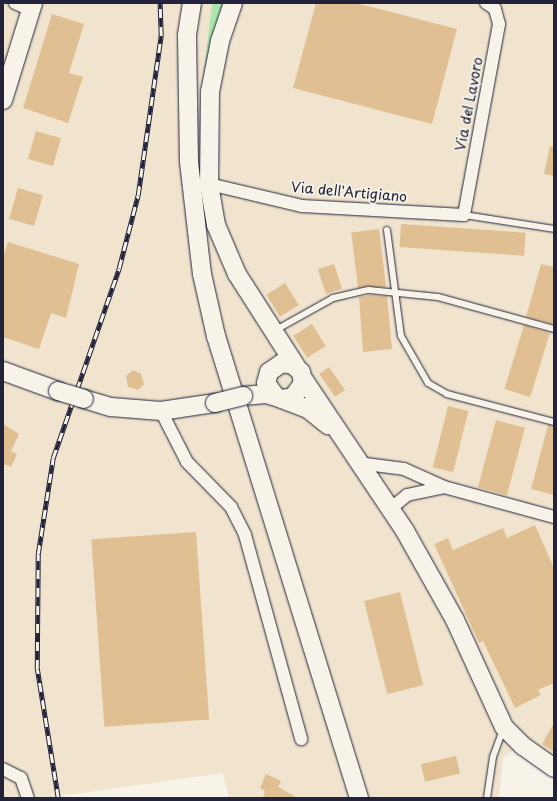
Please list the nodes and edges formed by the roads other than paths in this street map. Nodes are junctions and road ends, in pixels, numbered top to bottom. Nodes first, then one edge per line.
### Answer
1 (15, 3) edge
2 (192, 3) edge
3 (201, 3) edge
4 (205, 3) edge
5 (233, 3) edge
6 (486, 3) edge
7 (32, 6) edge
8 (195, 34) junction
9 (189, 74) junction
10 (3, 100) edge
11 (209, 184) junction
12 (464, 215) junction
13 (554, 229) edge
14 (387, 230) dead end
15 (393, 290) junction
16 (554, 329) edge
17 (273, 332) junction
18 (3, 371) edge
19 (270, 372) junction
20 (300, 373) junction
21 (243, 396) junction
22 (279, 398) junction
23 (161, 411) junction
24 (554, 422) edge
25 (336, 432) junction
26 (358, 463) junction
27 (444, 487) junction
28 (390, 509) junction
29 (554, 517) edge
30 (504, 726) junction
31 (301, 739) dead end
32 (554, 768) edge
33 (3, 769) edge
34 (28, 798) edge
35 (359, 798) edge
36 (487, 798) edge

1 - 7 street
2 - 9 main road
3 - 8 main road
4 - 8 main road
5 - 11 main road
6 - 12 street, Via del Lavoro
7 - 10 main road
8 - 9 main road
9 - 35 main road
11 - 12 street, Via dell'Artigiano
11 - 17 main road
12 - 13 lane
14 - 15 lane
15 - 16 lane
15 - 17 lane
15 - 24 lane
17 - 19 main road
17 - 20 main road
18 - 23 main road, bridge
19 - 20 main road
19 - 21 main road
19 - 22 main road
20 - 22 main road
20 - 25 main road
21 - 22 main road
21 - 23 main road, bridge
22 - 25 main road
23 - 31 street
25 - 26 main road
26 - 27 street
26 - 28 main road
27 - 28 street
27 - 29 street
28 - 30 main road
30 - 32 main road
30 - 36 lane
33 - 34 street

